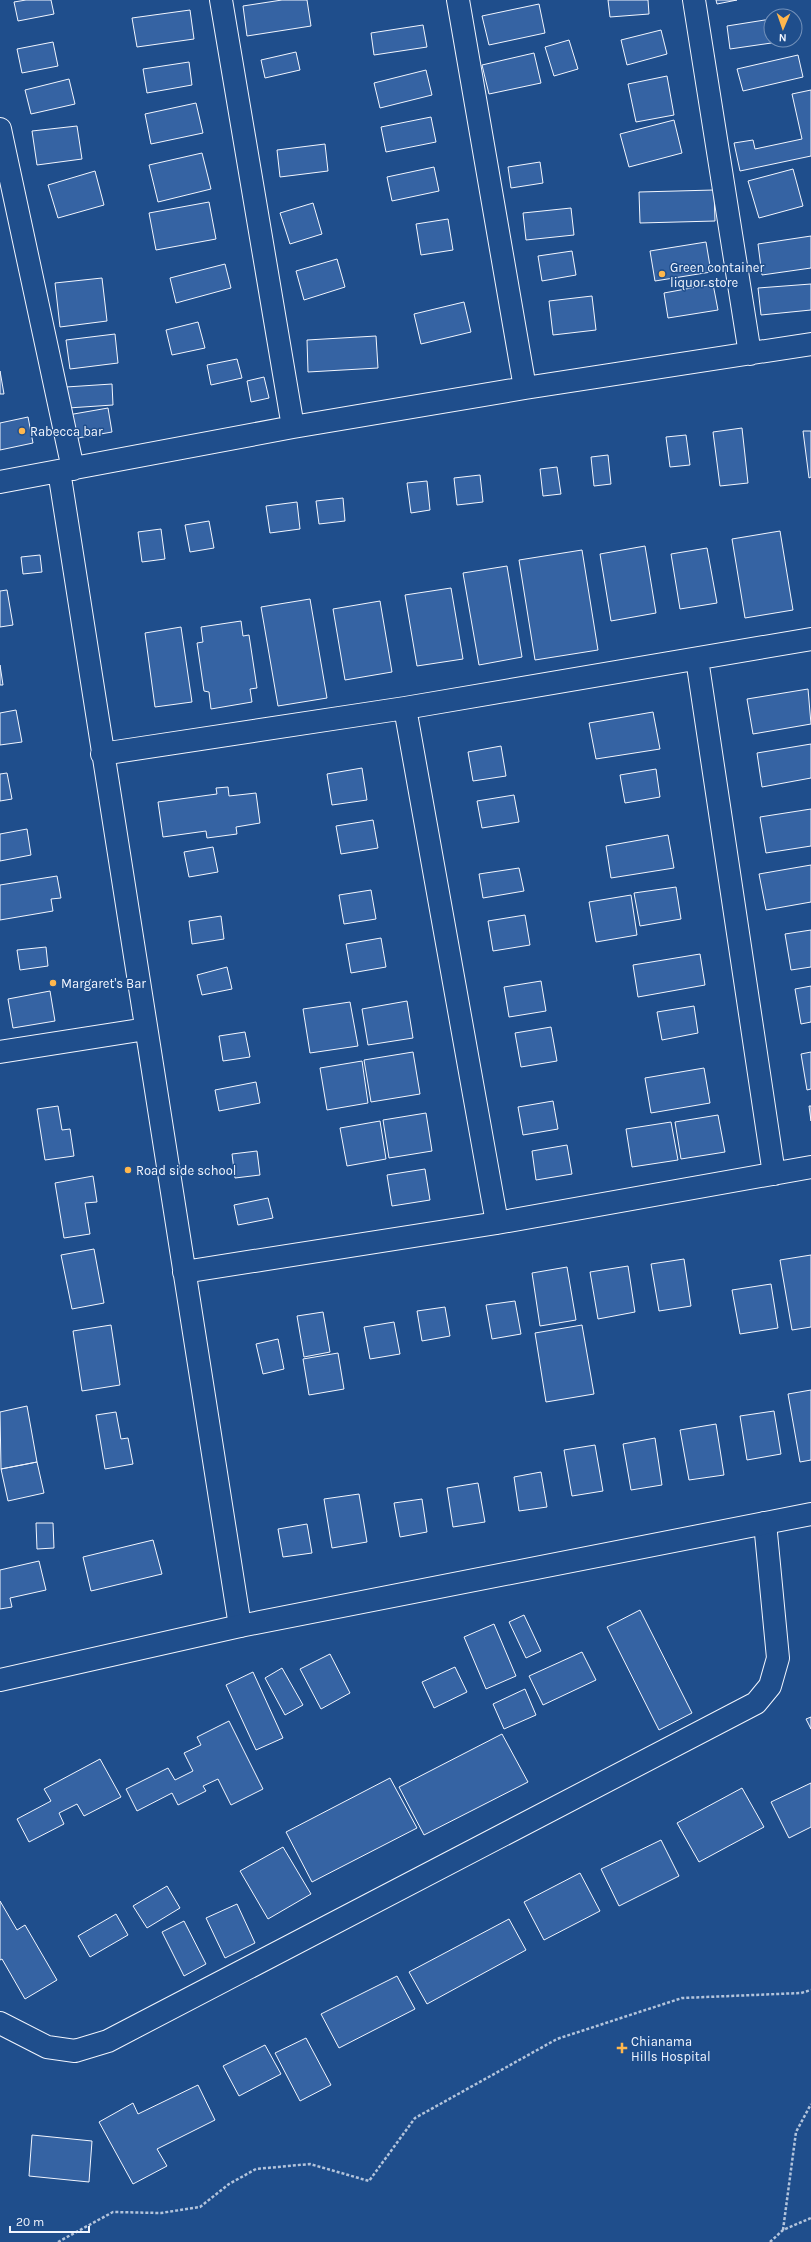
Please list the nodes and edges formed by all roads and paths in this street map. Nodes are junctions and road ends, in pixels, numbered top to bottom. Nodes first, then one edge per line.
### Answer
1 (221, 0) edge
2 (458, 0) edge
3 (694, 0) edge
4 (0, 129) edge
5 (811, 344) edge
6 (750, 354) junction
7 (525, 388) junction
8 (293, 427) junction
9 (66, 470) junction
10 (0, 482) edge
11 (811, 639) edge
12 (697, 659) junction
13 (405, 708) junction
14 (102, 754) junction
15 (146, 1029) junction
16 (0, 1052) edge
17 (811, 1167) edge
18 (774, 1174) junction
19 (497, 1223) junction
20 (184, 1272) junction
21 (811, 1514) edge
22 (765, 1522) junction
23 (240, 1626) junction
24 (0, 1680) edge
25 (811, 1990) edge
26 (0, 2023) edge
27 (811, 2104) edge
28 (811, 2218) edge
29 (783, 2230) junction
30 (58, 2242) edge
31 (770, 2242) edge

1 - 8 street
2 - 7 street
3 - 6 street
4 - 9 street
5 - 6 street
6 - 7 street
7 - 8 street
8 - 9 street
9 - 10 street
9 - 14 street
11 - 12 street
12 - 13 street
12 - 18 street
13 - 14 street
13 - 19 street
14 - 15 street
15 - 16 street
15 - 20 street
17 - 18 street
18 - 19 street
19 - 20 street
20 - 23 street
21 - 22 street
22 - 23 street
22 - 26 street
23 - 24 street
25 - 30 path
27 - 29 path
28 - 29 path
29 - 31 path

